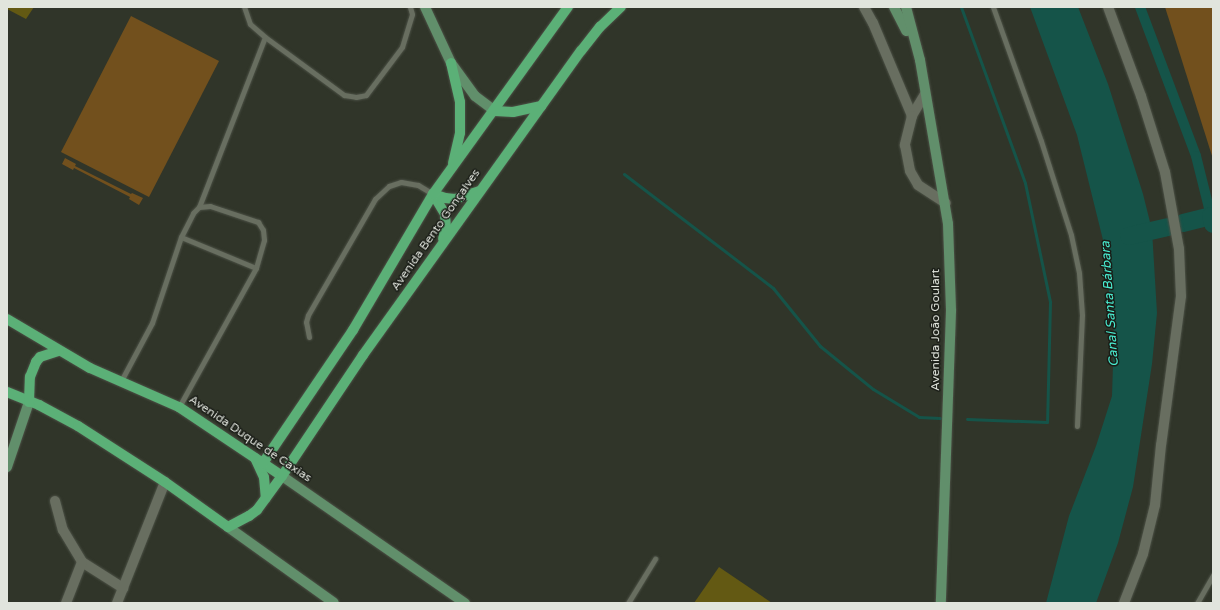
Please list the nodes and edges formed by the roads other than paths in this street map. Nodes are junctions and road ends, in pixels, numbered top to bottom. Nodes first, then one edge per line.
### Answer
1 (244, 7) edge
2 (410, 7) edge
3 (425, 7) edge
4 (568, 7) edge
5 (621, 7) edge
6 (864, 7) edge
7 (894, 7) edge
8 (906, 7) edge
9 (993, 7) edge
10 (1108, 7) edge
11 (265, 37) junction
12 (920, 60) junction
13 (451, 63) junction
14 (925, 94) junction
15 (541, 106) junction
16 (495, 111) junction
17 (912, 116) junction
18 (452, 167) junction
19 (479, 191) junction
20 (433, 194) junction
21 (946, 203) junction
22 (199, 207) junction
23 (181, 237) junction
24 (442, 243) junction
25 (256, 268) junction
26 (7, 319) edge
27 (309, 337) dead end
28 (59, 351) junction
29 (121, 381) junction
30 (7, 392) edge
31 (29, 402) junction
32 (179, 407) junction
33 (1077, 426) dead end
34 (254, 457) junction
35 (263, 463) junction
36 (7, 467) edge
37 (282, 476) junction
38 (165, 482) junction
39 (266, 498) junction
40 (55, 501) dead end
41 (228, 527) junction
42 (655, 559) dead end
43 (82, 562) junction
44 (1213, 575) edge
45 (123, 588) junction
46 (66, 603) edge
47 (117, 603) edge
48 (334, 603) edge
49 (464, 603) edge
50 (628, 603) edge
51 (941, 603) edge
52 (1124, 603) edge
53 (1197, 603) edge

1 - 11 lane
2 - 11 lane
3 - 13 main road
4 - 16 main road, Avenida Bento Gonçalves
5 - 15 main road, Avenida Bento Gonçalves
6 - 17 street
7 - 12 main road, Avenida João Goulart
8 - 12 main road, Avenida João Goulart
9 - 33 lane
10 - 52 street
11 - 22 lane
12 - 14 main road, Avenida João Goulart
13 - 16 main road
13 - 18 main road
14 - 17 street
14 - 21 main road, Avenida João Goulart
15 - 16 main road
15 - 19 main road, Avenida Bento Gonçalves
16 - 18 main road, Avenida Bento Gonçalves
17 - 21 street
18 - 20 main road, Avenida Bento Gonçalves
19 - 20 main road
19 - 24 main road, Avenida Bento Gonçalves
20 - 24 main road
20 - 27 lane
20 - 35 main road, Avenida Bento Gonçalves
21 - 51 main road, Avenida João Goulart
22 - 23 lane
22 - 25 lane
23 - 25 lane
23 - 29 lane
24 - 37 main road, Avenida Bento Gonçalves
25 - 32 lane
26 - 28 main road, Avenida Duque de Caxias
28 - 29 main road, Avenida Duque de Caxias
28 - 31 main road
29 - 32 main road, Avenida Duque de Caxias
30 - 31 main road
31 - 36 main road
31 - 38 main road
32 - 34 main road, Avenida Duque de Caxias
34 - 35 main road, Avenida Duque de Caxias
34 - 39 main road
35 - 37 main road, Avenida Duque de Caxias
37 - 39 main road, Avenida Bento Gonçalves
37 - 49 main road, Avenida Duque de Caxias
38 - 41 main road
38 - 45 street
39 - 41 main road, Avenida Bento Gonçalves
40 - 43 street
41 - 48 main road
42 - 50 lane
43 - 45 street
43 - 46 street
44 - 53 lane
45 - 47 street

